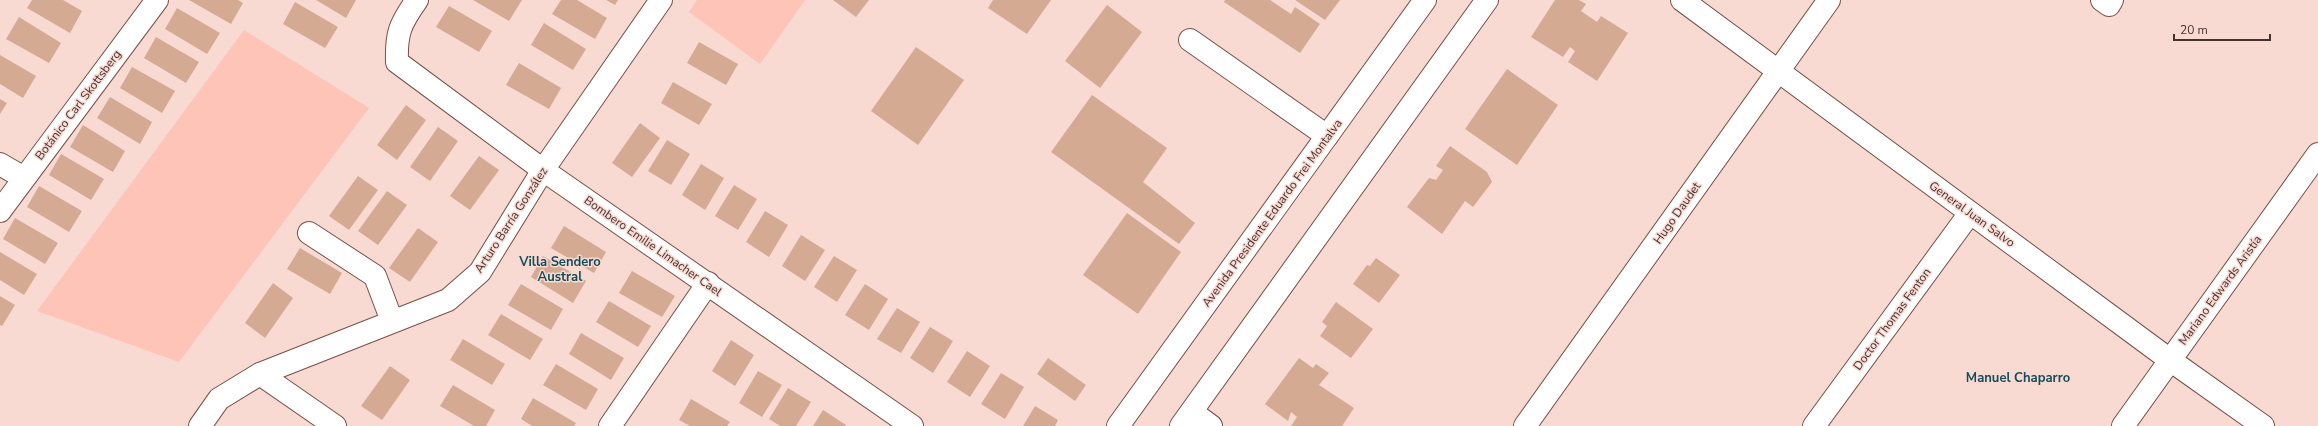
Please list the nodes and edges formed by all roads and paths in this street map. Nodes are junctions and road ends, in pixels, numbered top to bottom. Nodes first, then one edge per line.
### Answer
1 (157, 0) edge
2 (417, 0) edge
3 (661, 0) edge
4 (1425, 0) edge
5 (1487, 0) edge
6 (1682, 0) edge
7 (1830, 0) edge
8 (2102, 0) edge
9 (2112, 0) edge
10 (1190, 40) dead end
11 (1777, 71) junction
12 (1327, 136) junction
13 (2318, 154) edge
14 (0, 164) edge
15 (543, 170) junction
16 (24, 178) junction
17 (0, 211) edge
18 (1970, 213) junction
19 (309, 233) dead end
20 (708, 283) junction
21 (392, 321) junction
22 (2170, 360) junction
23 (260, 374) junction
24 (1186, 419) edge
25 (200, 426) edge
26 (335, 426) edge
27 (610, 426) edge
28 (912, 426) edge
29 (1118, 426) edge
30 (1211, 426) edge
31 (1525, 426) edge
32 (1814, 426) edge
33 (2123, 426) edge
34 (2263, 426) edge

1 - 16 street, Botánico Carl Skottsberg
2 - 15 street, Bombero Emilie Limacher Cael
3 - 15 street, Arturo Barría González
4 - 12 street, Avenida Presidente Eduardo Frei Montalva
5 - 24 street
6 - 11 street, General Juan Salvo
7 - 11 street, Hugo Daudet
8 - 9 street
10 - 12 street
11 - 18 street, General Juan Salvo
11 - 31 street, Hugo Daudet
12 - 29 street, Avenida Presidente Eduardo Frei Montalva
13 - 22 street, Mariano Edwards Aristía
14 - 16 street
15 - 20 street, Bombero Emilie Limacher Cael
15 - 21 street, Arturo Barría González
16 - 17 street, Botánico Carl Skottsberg
18 - 22 street, General Juan Salvo
18 - 32 street, Doctor Thomas Fenton
19 - 21 street
20 - 27 street
20 - 28 street, Bombero Emilie Limacher Cael
21 - 23 street, Arturo Barría González
22 - 33 street, Mariano Edwards Aristía
22 - 34 street, General Juan Salvo
23 - 25 street, Arturo Barría González
23 - 26 street
24 - 30 street

